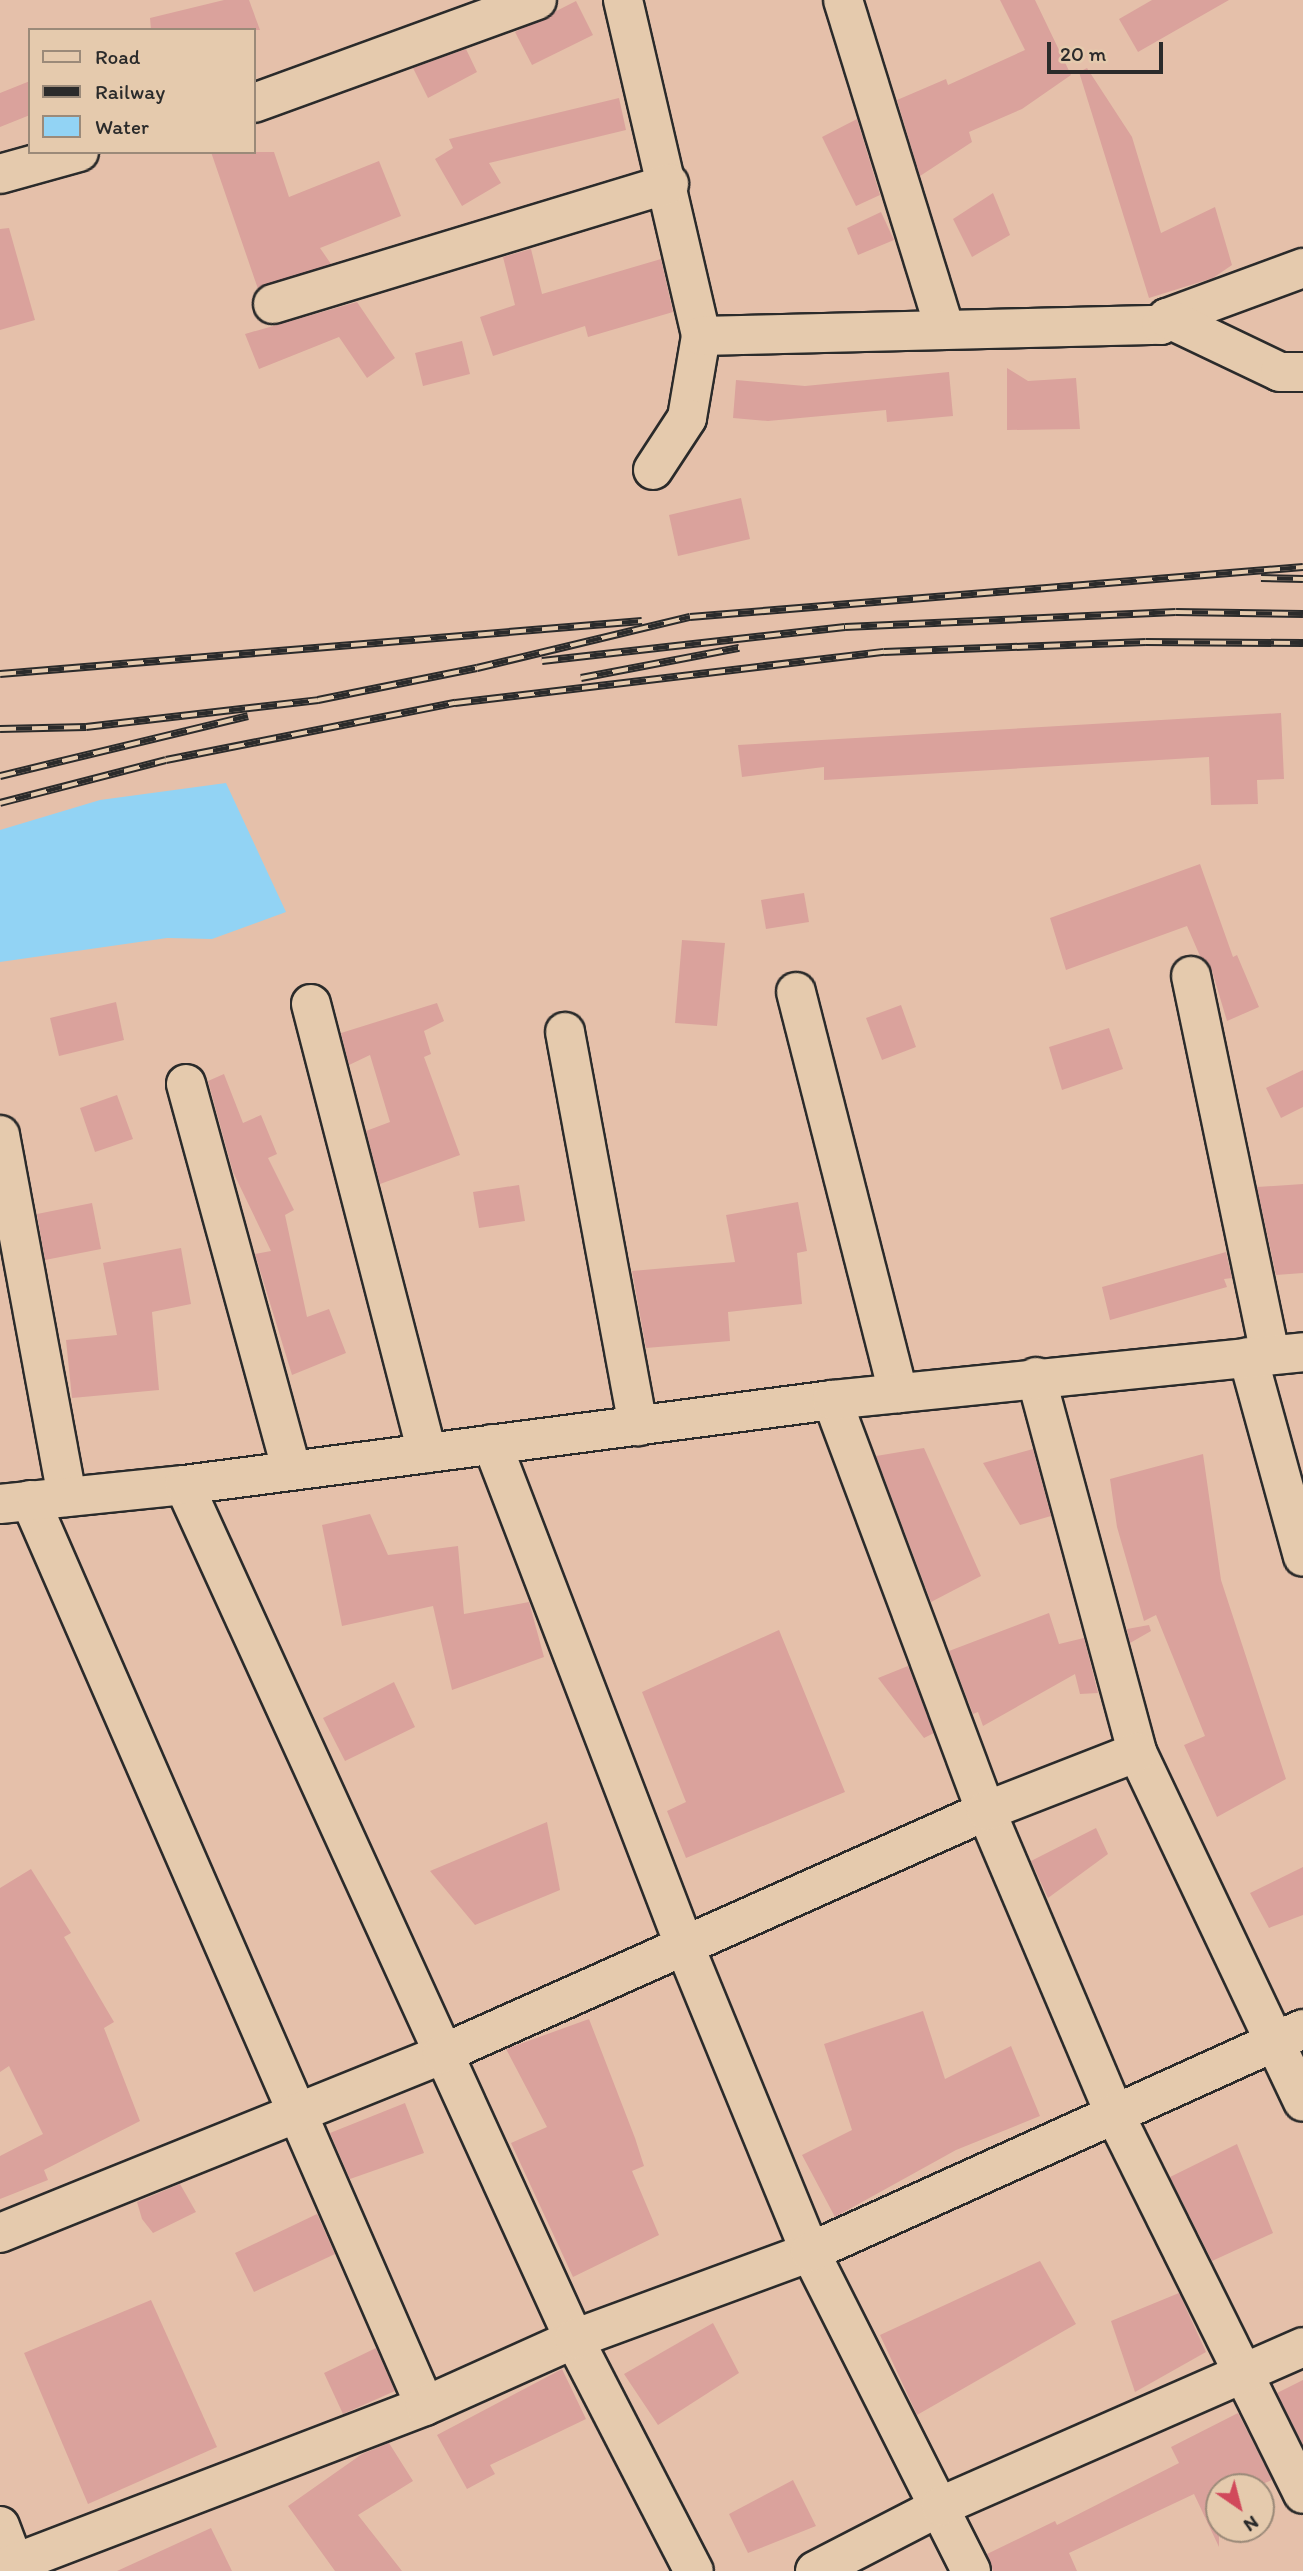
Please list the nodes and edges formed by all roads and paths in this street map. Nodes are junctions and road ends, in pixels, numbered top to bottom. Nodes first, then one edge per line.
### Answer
1 (537, 0) edge
2 (623, 0) edge
3 (844, 0) edge
4 (256, 102) edge
5 (72, 154) edge
6 (0, 174) edge
7 (669, 184) junction
8 (1303, 268) edge
9 (273, 304) dead end
10 (1167, 318) junction
11 (945, 330) junction
12 (701, 336) junction
13 (1303, 372) edge
14 (653, 470) dead end
15 (1191, 976) dead end
16 (796, 992) dead end
17 (311, 1004) dead end
18 (565, 1032) dead end
19 (186, 1084) dead end
20 (0, 1135) edge
21 (1274, 1355) edge
22 (1036, 1377) junction
23 (898, 1393) junction
24 (832, 1400) junction
25 (638, 1426) junction
26 (492, 1444) junction
27 (427, 1453) junction
28 (292, 1471) junction
29 (184, 1485) junction
30 (32, 1500) edge
31 (1303, 1557) edge
32 (1137, 1752) junction
33 (986, 1811) junction
34 (685, 1947) junction
35 (1289, 2036) edge
36 (442, 2054) junction
37 (1303, 2102) edge
38 (295, 2112) junction
39 (1114, 2113) junction
40 (0, 2233) edge
41 (810, 2252) junction
42 (574, 2339) junction
43 (1303, 2347) edge
44 (1246, 2371) junction
45 (425, 2406) junction
46 (1303, 2494) edge
47 (941, 2506) junction
48 (0, 2526) edge
49 (10, 2568) edge
50 (694, 2571) edge
51 (815, 2571) edge
52 (971, 2571) edge

1 - 4 street
2 - 7 street
3 - 11 street
5 - 6 street
7 - 9 street
7 - 12 street
8 - 10 street
10 - 11 street
10 - 13 street
11 - 12 street
12 - 14 street
15 - 21 street
16 - 23 street
17 - 27 street
18 - 25 street
19 - 28 street
20 - 30 street
21 - 22 street
21 - 31 street
22 - 23 street
22 - 32 street
23 - 24 street
24 - 25 street
24 - 33 street
25 - 26 street
26 - 27 street
26 - 34 street
27 - 28 street
28 - 29 street
29 - 30 street
29 - 36 street
30 - 38 street
32 - 33 street
32 - 35 street
33 - 34 street
33 - 39 street
34 - 36 street
34 - 41 street
35 - 37 street
35 - 39 street
36 - 38 street
36 - 42 street
38 - 40 street
38 - 45 street
39 - 41 street
39 - 44 street
41 - 42 street
41 - 47 street
42 - 45 street
42 - 50 street
43 - 44 street
44 - 46 street
44 - 47 street
45 - 49 street
47 - 51 street
47 - 52 street
48 - 49 street

